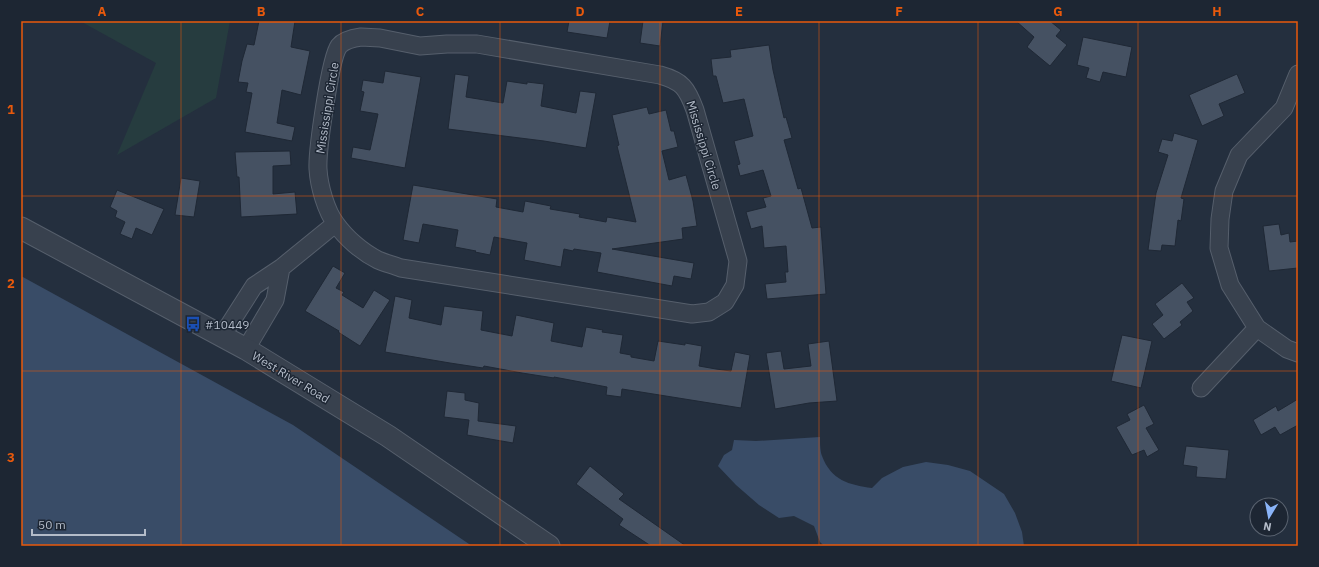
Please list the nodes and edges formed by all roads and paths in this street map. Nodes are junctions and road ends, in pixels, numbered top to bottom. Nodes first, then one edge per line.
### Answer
1 (1298, 74) edge
2 (1291, 112) edge
3 (335, 224) junction
4 (21, 228) edge
5 (281, 268) junction
6 (1257, 328) junction
7 (222, 336) junction
8 (246, 350) junction
9 (1298, 353) edge
10 (1201, 388) dead end
11 (549, 546) edge

1 - 2 street
2 - 6 street
3 - 3 street, Mississippi Circle
3 - 5 street
4 - 7 street, West River Road
5 - 7 street
5 - 8 street
6 - 9 street
6 - 10 street
7 - 8 street, West River Road
8 - 11 street, West River Road

